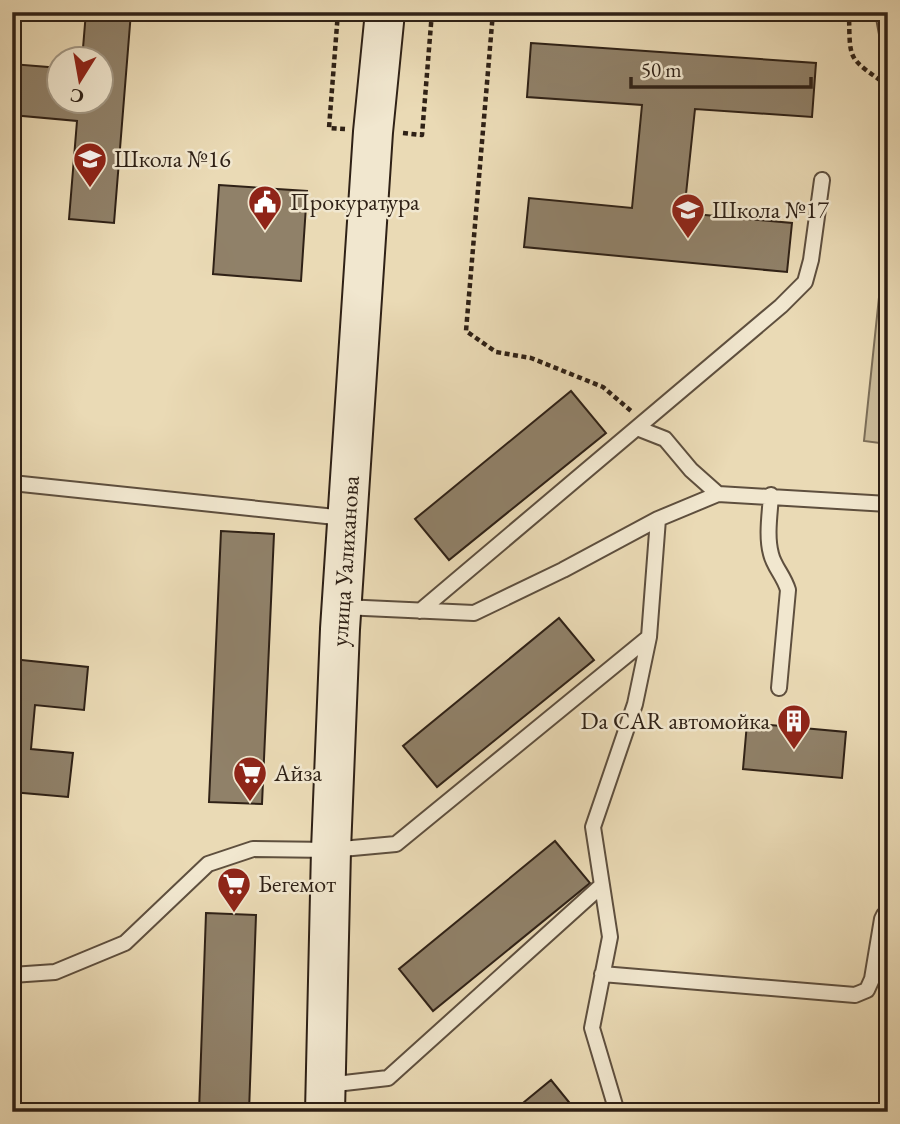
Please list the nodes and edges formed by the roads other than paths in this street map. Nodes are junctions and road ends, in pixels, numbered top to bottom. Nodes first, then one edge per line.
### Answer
1 (385, 12) edge
2 (883, 12) edge
3 (888, 39) edge
4 (822, 180) dead end
5 (640, 425) junction
6 (12, 483) edge
7 (718, 494) junction
8 (771, 495) junction
9 (888, 503) edge
10 (348, 519) junction
11 (658, 519) junction
12 (342, 607) junction
13 (420, 611) junction
14 (649, 637) junction
15 (779, 688) dead end
16 (331, 850) junction
17 (601, 886) junction
18 (888, 914) edge
19 (602, 974) junction
20 (12, 975) edge
21 (326, 1098) edge
22 (617, 1112) edge

1 - 10 street, улица Уалиханова
2 - 3 lane
4 - 5 lane
5 - 7 lane
5 - 13 lane
6 - 10 lane
7 - 8 lane
7 - 11 lane
8 - 9 lane
8 - 15 lane
10 - 12 street, улица Уалиханова
11 - 13 lane
11 - 14 lane
12 - 13 lane
12 - 16 street, улица Уалиханова
14 - 16 lane
14 - 17 lane
16 - 20 lane
16 - 21 street, улица Уалиханова
17 - 19 lane
17 - 21 lane
18 - 19 lane
19 - 22 lane

